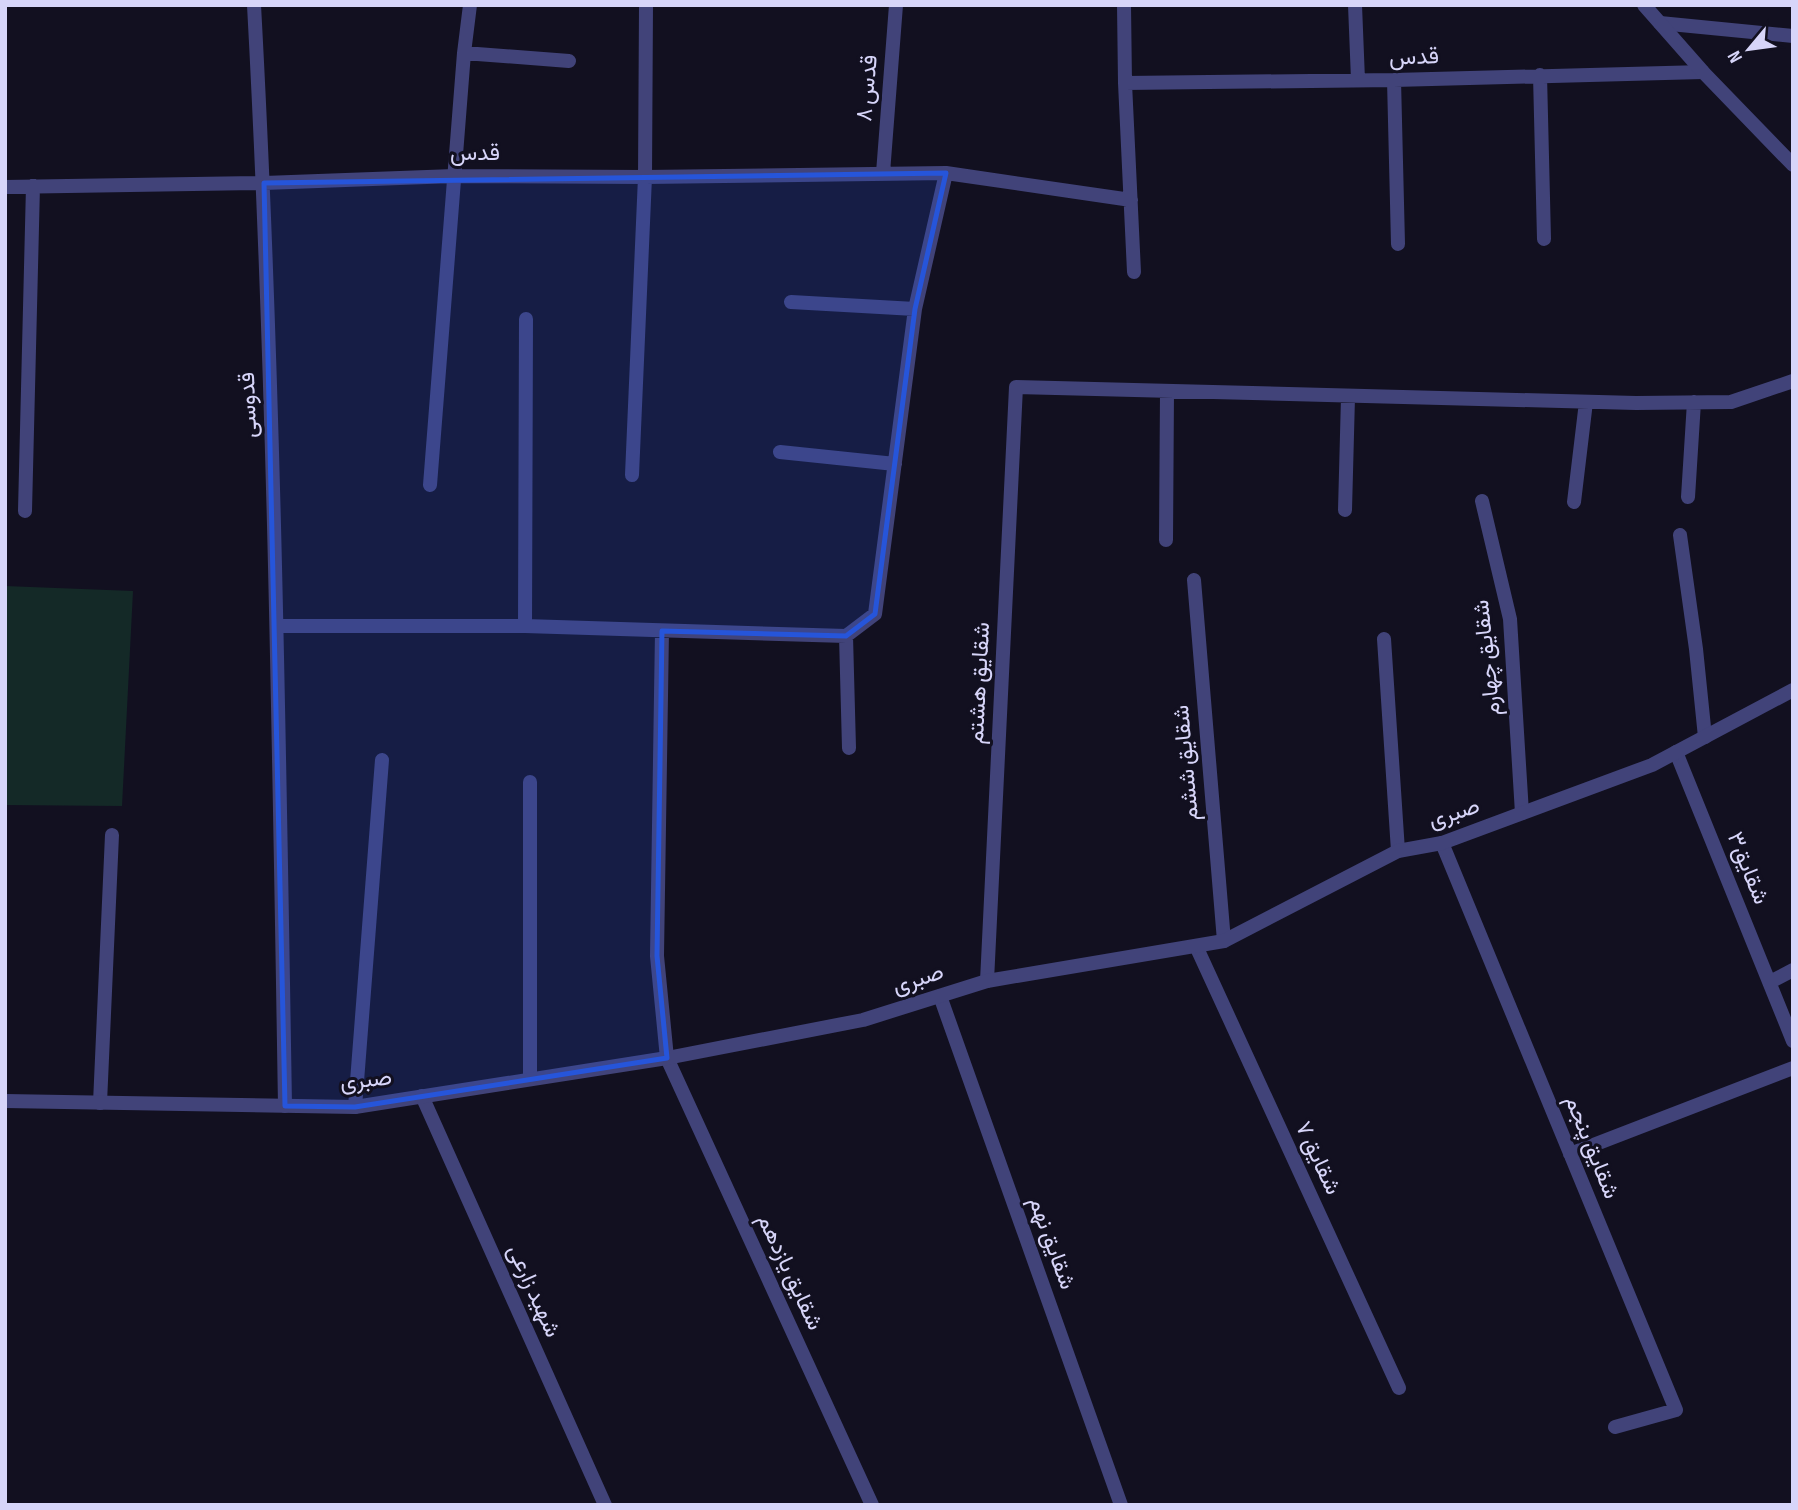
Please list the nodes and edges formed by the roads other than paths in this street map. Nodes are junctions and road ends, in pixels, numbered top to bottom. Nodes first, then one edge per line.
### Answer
1 (254, 5) edge
2 (470, 5) edge
3 (646, 5) edge
4 (896, 5) edge
5 (1124, 5) edge
6 (1354, 5) edge
7 (1644, 5) edge
8 (1660, 23) junction
9 (1793, 36) edge
10 (464, 53) junction
11 (569, 61) dead end
12 (1703, 72) junction
13 (1540, 75) junction
14 (1358, 80) junction
15 (1394, 80) junction
16 (1125, 83) junction
17 (1793, 165) edge
18 (883, 173) junction
19 (946, 173) junction
20 (454, 176) junction
21 (645, 177) junction
22 (264, 183) junction
23 (33, 186) junction
24 (5, 187) edge
25 (1131, 200) junction
26 (1544, 239) dead end
27 (1398, 244) dead end
28 (1134, 272) dead end
29 (791, 302) dead end
30 (915, 309) junction
31 (527, 319) dead end
32 (1793, 381) edge
33 (1167, 392) junction
34 (1348, 397) junction
35 (1586, 402) junction
36 (1693, 402) junction
37 (780, 452) dead end
38 (895, 464) junction
39 (632, 475) dead end
40 (430, 485) dead end
41 (1688, 497) dead end
42 (1482, 501) dead end
43 (1574, 502) dead end
44 (1345, 510) dead end
45 (25, 511) dead end
46 (1680, 535) dead end
47 (1166, 541) dead end
48 (1194, 580) dead end
49 (277, 626) junction
50 (525, 626) junction
51 (662, 631) junction
52 (846, 636) junction
53 (1384, 639) dead end
54 (1793, 690) edge
55 (1704, 737) junction
56 (849, 748) dead end
57 (1676, 752) junction
58 (383, 760) dead end
59 (530, 782) dead end
60 (1522, 813) junction
61 (111, 835) dead end
62 (1441, 843) junction
63 (1398, 851) junction
64 (1224, 941) junction
65 (1196, 946) junction
66 (1793, 970) edge
67 (988, 981) junction
68 (1770, 982) junction
69 (940, 996) junction
70 (1793, 1041) edge
71 (667, 1058) junction
72 (1793, 1068) edge
73 (530, 1079) junction
74 (422, 1096) junction
75 (5, 1101) edge
76 (100, 1103) junction
77 (285, 1106) junction
78 (355, 1107) junction
79 (1570, 1154) junction
80 (1399, 1388) dead end
81 (1615, 1427) dead end
82 (605, 1505) edge
83 (872, 1505) edge
84 (1121, 1505) edge

1 - 22 street, قدوسی
2 - 10 street
3 - 21 street
4 - 18 street, قدس ۸
5 - 16 street
6 - 14 street
7 - 8 street
8 - 9 street
8 - 12 street
10 - 11 street
10 - 20 street
12 - 13 street, قدس
12 - 17 street
13 - 15 street, قدس
13 - 26 street
14 - 15 street, قدس
14 - 16 street, قدس
15 - 27 street
16 - 25 street
18 - 19 street, قدس
18 - 21 street, قدس
19 - 25 street, قدس
19 - 30 street
20 - 21 street, قدس
20 - 22 street, قدس
20 - 40 street
21 - 39 street
22 - 23 street, قدس
22 - 49 street, قدوسی
23 - 24 street, قدس
23 - 45 street
25 - 28 street
29 - 30 street
30 - 38 street
31 - 50 street
32 - 36 street
33 - 34 street
33 - 47 street
33 - 67 street, شقایق هشتم
34 - 35 street
34 - 44 street
35 - 36 street
35 - 43 street
36 - 41 street
37 - 38 street
38 - 52 street
42 - 60 street, شقایق چهارم
46 - 55 street
48 - 64 street, شقایق ششم
49 - 50 street
49 - 77 street, قدوسی
50 - 51 street
51 - 52 street
51 - 71 street, شقایق یازدهم
52 - 56 street
53 - 63 street
54 - 55 street, صبری
55 - 57 street, صبری
57 - 60 street, صبری
57 - 68 street, شقایق۳
58 - 78 street
59 - 73 street
60 - 62 street, صبری
61 - 76 street
62 - 63 street, صبری
62 - 79 street, شقایق پنجم
63 - 64 street, صبری
64 - 65 street, صبری
65 - 67 street, صبری
65 - 80 street, شقایق ۷
66 - 68 street
67 - 69 street, صبری
68 - 70 street, شقایق۳
69 - 71 street, صبری
69 - 84 street, شقایق نهم
71 - 73 street, صبری
71 - 83 street, شقایق یازدهم
72 - 79 street
73 - 74 street, صبری
74 - 78 street, صبری
74 - 82 street, شهید زارعی
75 - 76 street, صبری
76 - 77 street, صبری
77 - 78 street, صبری
79 - 81 street, شقایق پنجم

